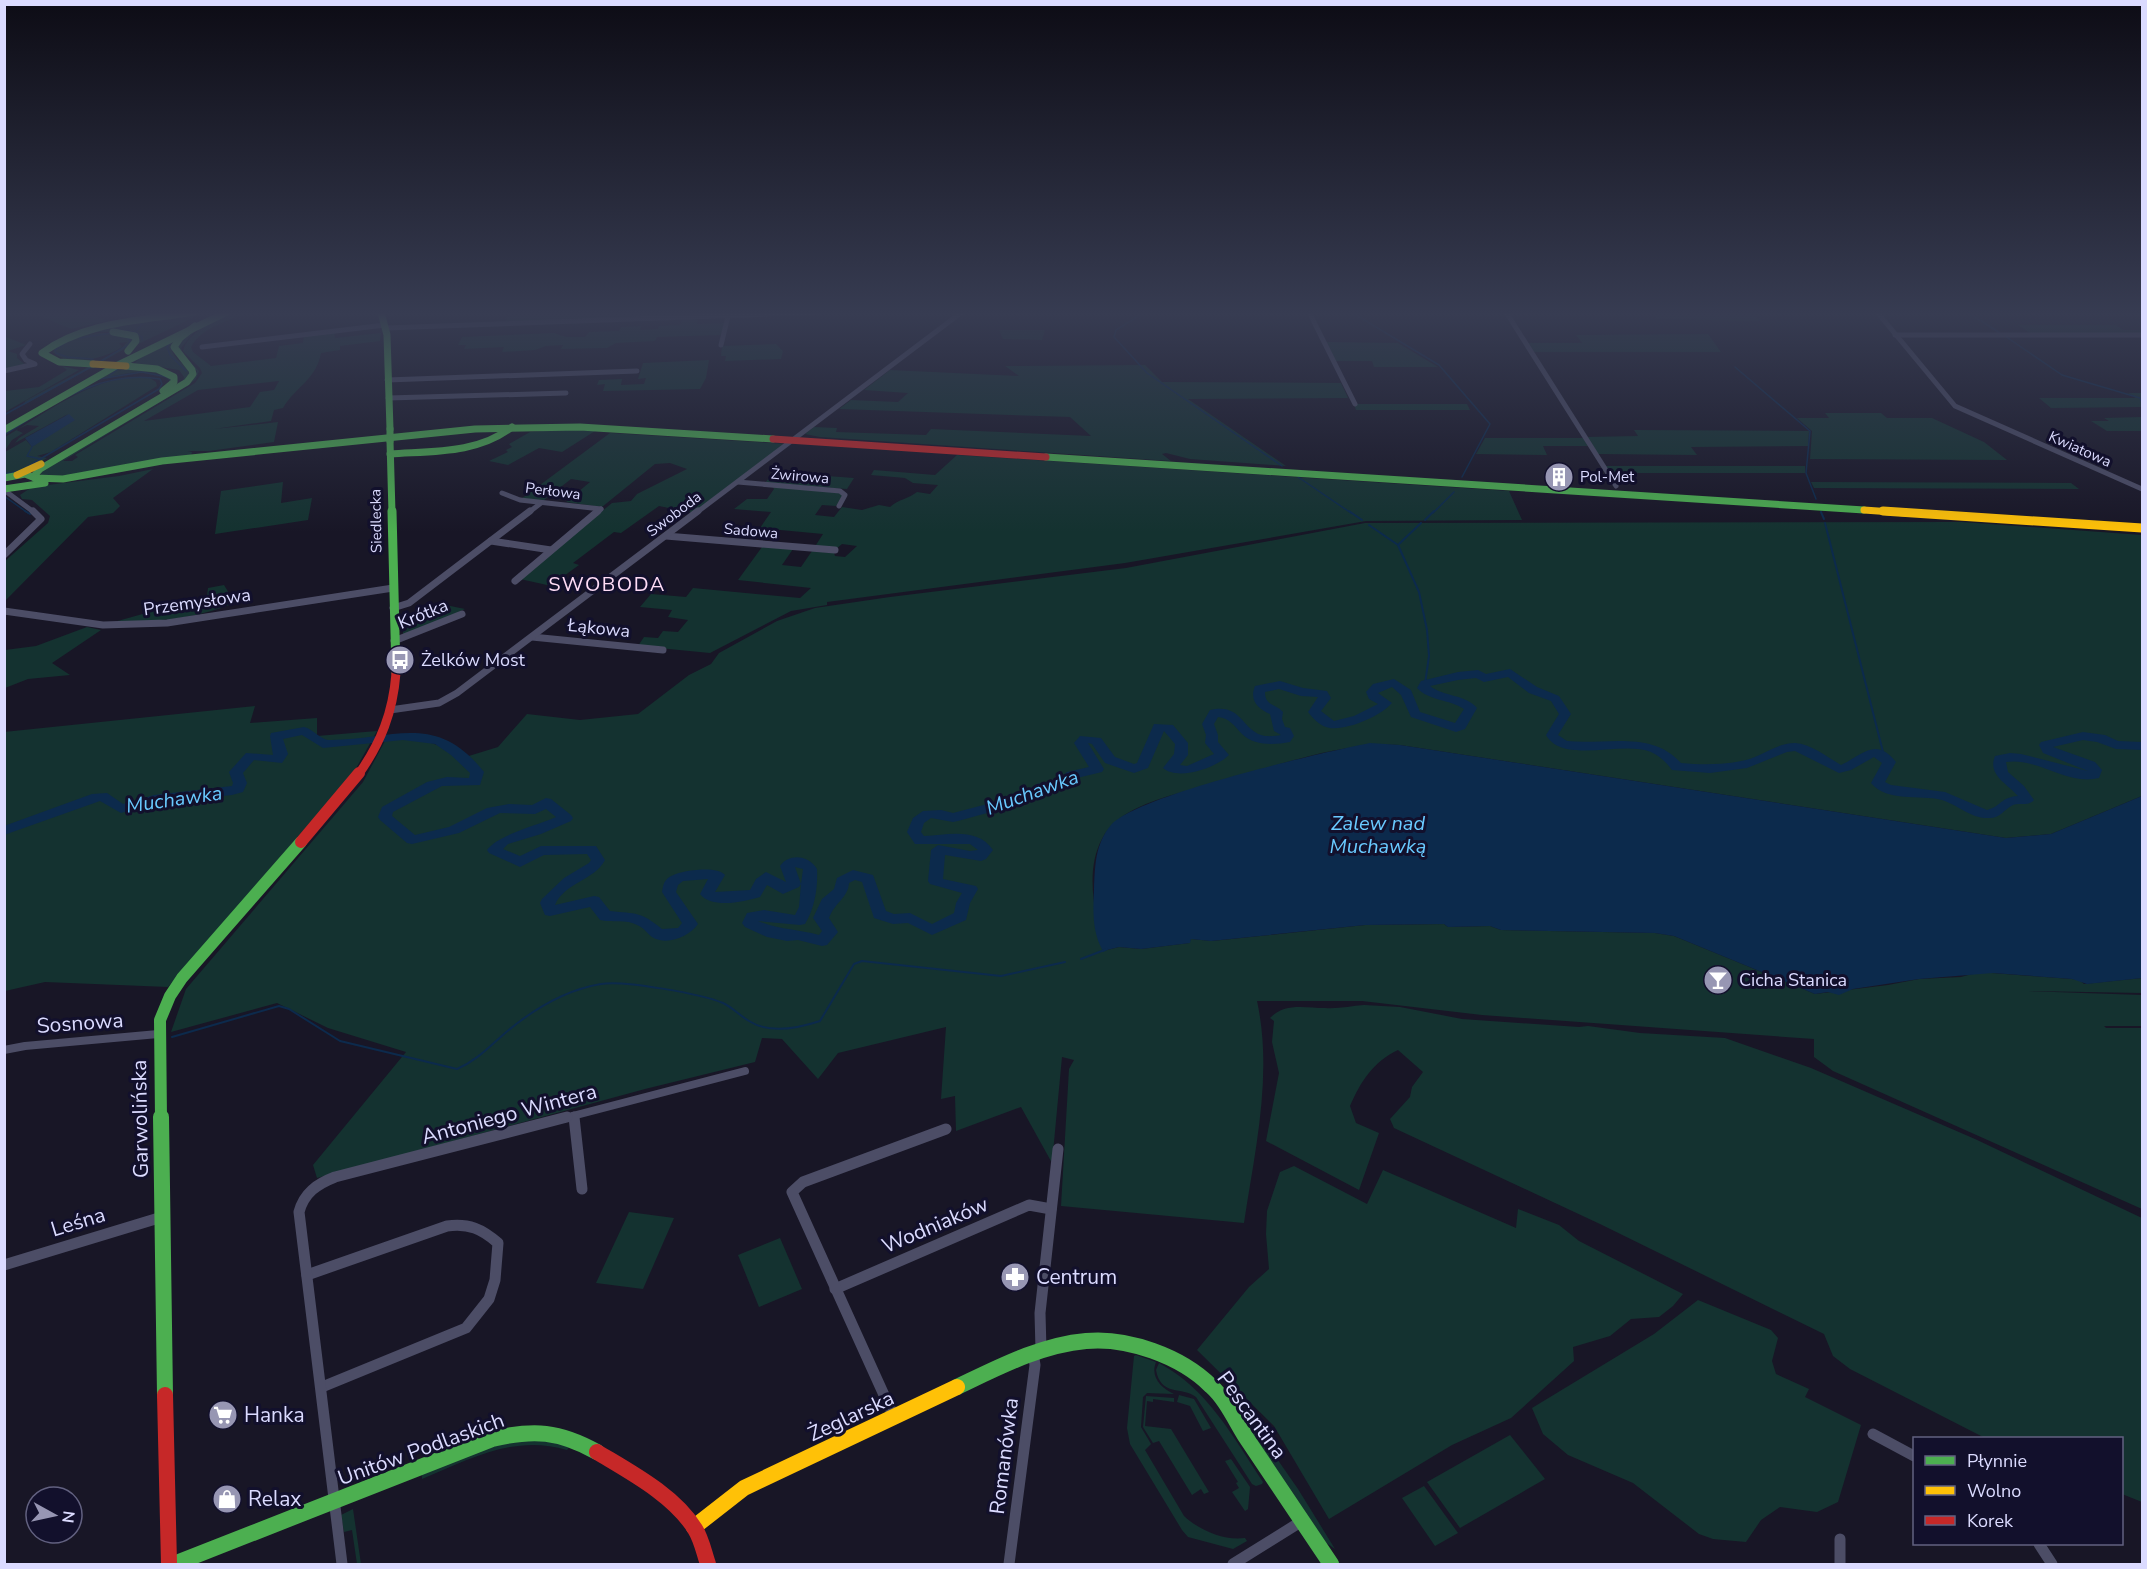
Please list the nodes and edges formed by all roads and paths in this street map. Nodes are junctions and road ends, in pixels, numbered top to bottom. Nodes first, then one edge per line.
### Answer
1 (67, 385) edge
2 (82, 385) edge
3 (87, 385) edge
4 (168, 385) edge
5 (175, 385) edge
6 (180, 385) edge
7 (387, 385) edge
8 (867, 385) edge
9 (1346, 385) edge
10 (1552, 385) edge
11 (1937, 385) edge
12 (77, 388) junction
13 (170, 390) junction
14 (566, 393) dead end
15 (388, 398) junction
16 (1356, 404) dead end
17 (4, 420) edge
18 (513, 427) junction
19 (4, 430) edge
20 (796, 440) junction
21 (390, 454) junction
22 (17, 475) junction
23 (4, 478) edge
24 (31, 481) junction
25 (738, 482) junction
26 (1616, 486) dead end
27 (4, 489) edge
28 (2142, 489) edge
29 (502, 493) dead end
30 (15, 497) junction
31 (542, 502) junction
32 (838, 506) dead end
33 (2142, 528) edge
34 (666, 536) junction
35 (491, 541) junction
36 (551, 550) junction
37 (835, 550) dead end
38 (4, 555) edge
39 (515, 581) dead end
40 (393, 588) junction
41 (393, 608) junction
42 (4, 611) edge
43 (462, 614) dead end
44 (532, 637) junction
45 (394, 641) junction
46 (663, 650) dead end
47 (390, 710) junction
48 (383, 727) joint
49 (159, 1034) junction
50 (4, 1050) edge
51 (745, 1071) dead end
52 (574, 1116) junction
53 (946, 1129) dead end
54 (1058, 1149) dead end
55 (582, 1189) dead end
56 (1051, 1209) junction
57 (162, 1218) junction
58 (4, 1265) edge
59 (307, 1275) junction
60 (835, 1289) junction
61 (1037, 1351) junction
62 (322, 1387) junction
63 (894, 1417) junction
64 (1873, 1434) dead end
65 (1913, 1455) edge
66 (334, 1502) junction
67 (1302, 1521) junction
68 (694, 1527) junction
69 (1840, 1539) dead end
70 (2040, 1545) edge
71 (169, 1564) edge
72 (174, 1564) edge
73 (342, 1564) edge
74 (708, 1564) edge
75 (1010, 1564) edge
76 (1233, 1564) edge
77 (1331, 1564) edge
78 (1840, 1564) edge
79 (2052, 1564) edge

1 - 17 main road
2 - 12 main road
3 - 12 main road
4 - 13 main road
5 - 13 main road, bridge
6 - 13 main road
7 - 15 main road, Siedlecka
8 - 20 street, Swoboda
9 - 16 street
10 - 26 street
11 - 28 street, Kwiatowa
12 - 19 main road
13 - 22 main road
13 - 24 main road
14 - 15 street
15 - 21 main road, Siedlecka, bridge
18 - 20 main road
18 - 21 main road
18 - 24 main road
20 - 25 street, Swoboda
20 - 33 main road
21 - 40 main road, Siedlecka
22 - 23 main road
22 - 24 main road
24 - 27 main road
24 - 30 street
25 - 32 street, Żwirowa
25 - 34 street, Swoboda
27 - 30 street
29 - 31 street, Perłowa
30 - 38 street
31 - 35 street
31 - 36 street, Perłowa
34 - 37 street, Sadowa
34 - 44 street, Swoboda
35 - 36 street
35 - 41 street
36 - 39 street
40 - 41 main road, Siedlecka
40 - 42 street, Przemysłowa
41 - 45 main road, Siedlecka
43 - 45 street, Krótka
44 - 46 street, Łąkowa
44 - 47 street, Swoboda
45 - 47 main road, Siedlecka
47 - 48 main road, Siedlecka
48 - 49 main road, Garwolińska
49 - 50 street, Sosnowa
49 - 57 main road, Garwolińska
51 - 52 street, Antoniego Wintera
52 - 55 street
52 - 59 street, Antoniego Wintera
53 - 60 street
54 - 56 street, Romanówka
56 - 60 street, Wodniaków
56 - 61 street, Romanówka
57 - 58 street, Leśna
57 - 71 main road, Garwolińska
59 - 62 street
59 - 62 street
60 - 63 street
61 - 63 main road, Żeglarska
61 - 67 main road, Pescantina
61 - 75 street, Romanówka
62 - 66 street
63 - 68 main road, Żeglarska
64 - 65 street
66 - 68 main road, Unitów Podlaskich
66 - 72 main road, Unitów Podlaskich
66 - 73 street
67 - 76 street
67 - 77 main road, Pescantina
68 - 74 main road, Unitów Podlaskich
69 - 78 street
70 - 79 street

